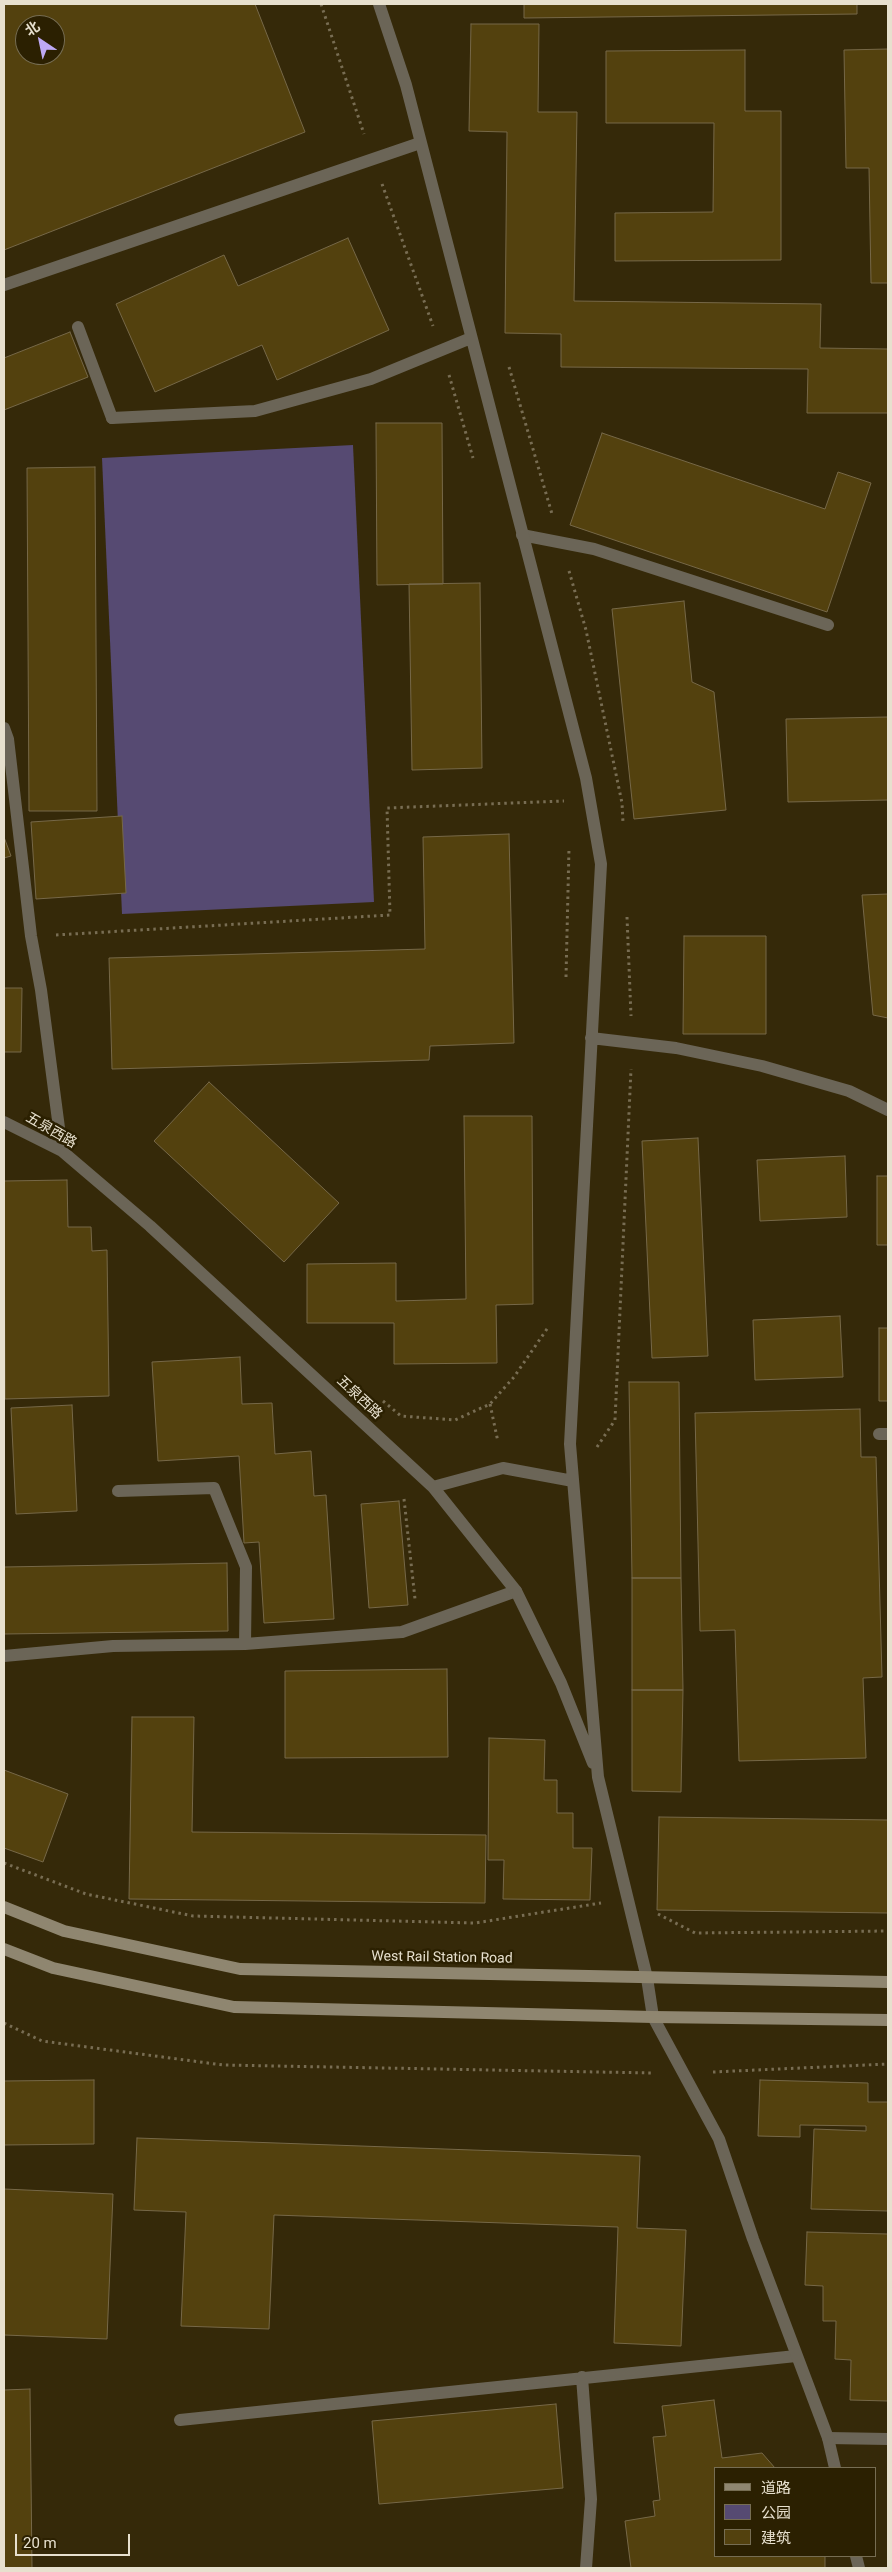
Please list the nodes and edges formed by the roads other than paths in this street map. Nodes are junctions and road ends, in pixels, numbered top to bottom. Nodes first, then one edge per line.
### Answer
1 (379, 4) edge
2 (420, 143) junction
3 (4, 285) edge
4 (78, 327) dead end
5 (472, 338) junction
6 (522, 535) junction
7 (828, 626) dead end
8 (4, 728) edge
9 (591, 1038) junction
10 (888, 1110) edge
11 (4, 1122) edge
12 (62, 1151) junction
13 (574, 1482) junction
14 (433, 1487) junction
15 (118, 1491) dead end
16 (516, 1591) junction
17 (246, 1644) junction
18 (4, 1656) edge
19 (598, 1777) junction
20 (4, 1907) edge
21 (4, 1949) edge
22 (647, 1978) junction
23 (888, 1982) edge
24 (653, 2017) junction
25 (888, 2020) edge
26 (796, 2356) junction
27 (582, 2378) junction
28 (180, 2420) dead end
29 (828, 2438) junction
30 (888, 2439) edge
31 (835, 2467) edge
32 (586, 2568) edge

1 - 2 street
2 - 3 street
2 - 5 street
4 - 5 street
5 - 6 street
6 - 7 street
6 - 9 street
8 - 12 street
9 - 10 street
9 - 13 street
11 - 12 street, 五泉西路
12 - 14 street, 五泉西路
13 - 14 street
13 - 19 street
14 - 16 street, 五泉西路
15 - 17 street
16 - 17 street
16 - 19 street, 五泉西路
17 - 18 street
19 - 22 street
20 - 22 main road, West Rail Station Road
21 - 24 main road
22 - 23 main road, West Rail Station Road
22 - 24 street
24 - 25 main road
24 - 26 street
26 - 27 street
26 - 29 street
27 - 28 street
27 - 32 street
29 - 30 street
29 - 31 street

